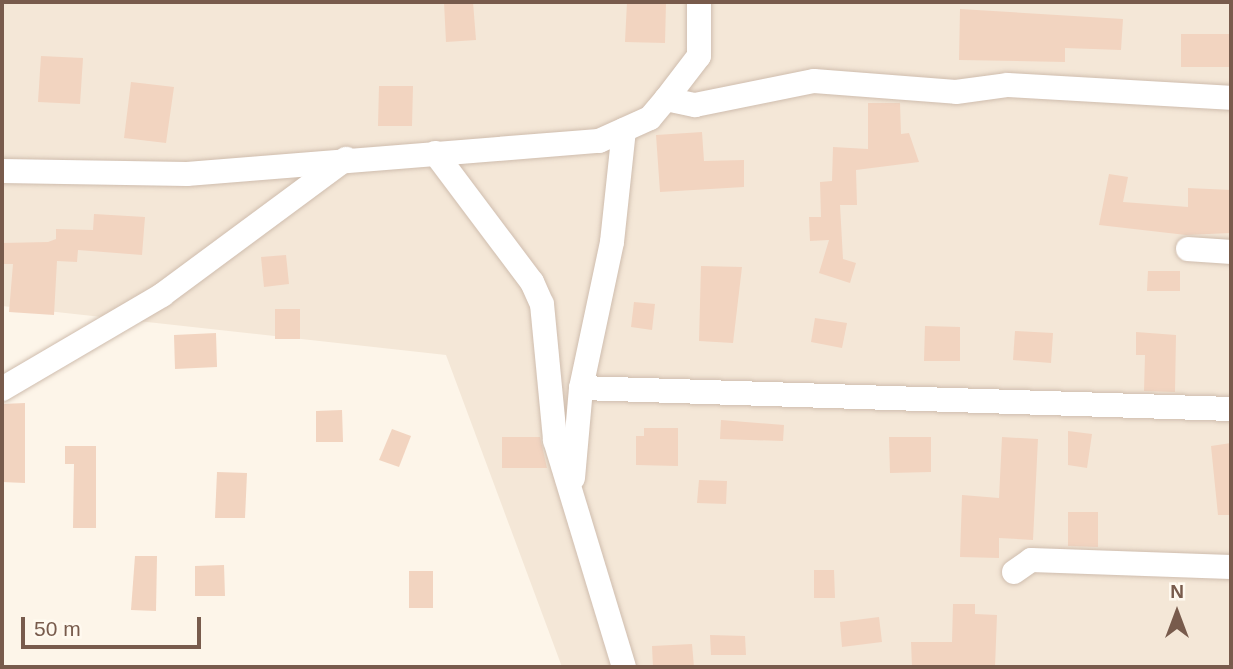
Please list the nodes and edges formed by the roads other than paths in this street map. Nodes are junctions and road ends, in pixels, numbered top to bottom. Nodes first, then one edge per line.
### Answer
1 (699, 2) edge
2 (1231, 97) edge
3 (666, 99) junction
4 (624, 130) junction
5 (435, 153) junction
6 (346, 159) junction
7 (2, 171) edge
8 (1188, 249) dead end
9 (1231, 252) edge
10 (581, 388) junction
11 (2, 389) edge
12 (1231, 409) edge
13 (574, 499) junction
14 (1231, 567) edge
15 (1014, 572) dead end
16 (624, 667) edge

1 - 3 street
2 - 3 street
3 - 4 street
4 - 5 street
4 - 10 street
5 - 6 street
5 - 13 street
6 - 7 street
6 - 11 street
8 - 9 street
10 - 12 street
10 - 13 street
13 - 16 street
14 - 15 street

